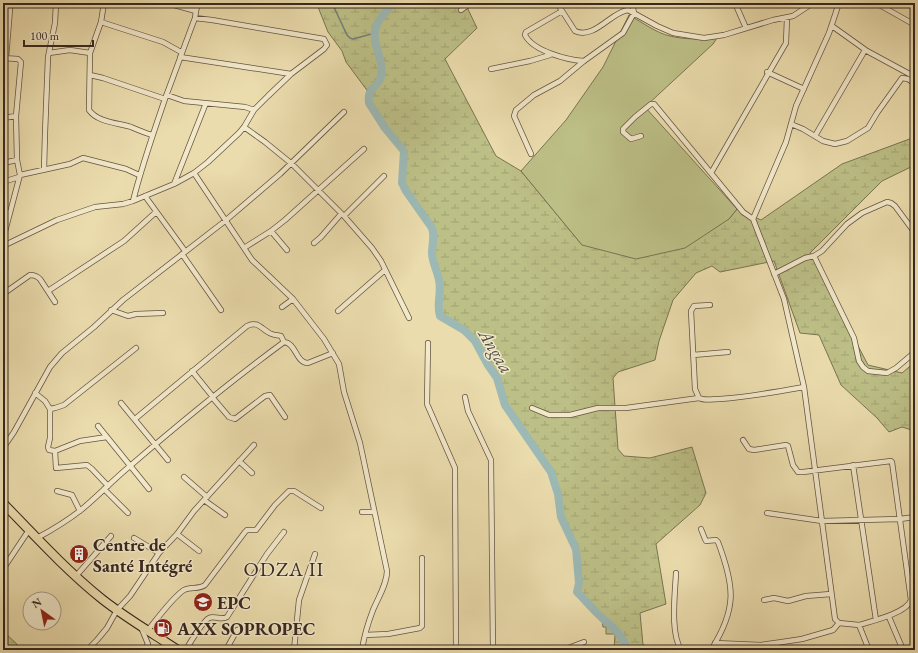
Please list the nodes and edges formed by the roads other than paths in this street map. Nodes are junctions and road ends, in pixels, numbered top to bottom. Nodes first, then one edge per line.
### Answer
1 (56, 3) edge
2 (104, 3) edge
3 (167, 3) edge
4 (198, 3) edge
5 (471, 3) edge
6 (557, 3) edge
7 (632, 3) edge
8 (735, 3) edge
9 (813, 3) edge
10 (839, 3) edge
11 (876, 3) edge
12 (10, 9) dead end
13 (461, 10) dead end
14 (196, 11) junction
15 (562, 11) junction
16 (634, 13) junction
17 (195, 18) junction
18 (787, 18) junction
19 (101, 22) junction
20 (915, 25) edge
21 (832, 26) junction
22 (746, 28) junction
23 (864, 50) junction
24 (48, 53) junction
25 (90, 53) junction
26 (180, 55) junction
27 (550, 55) junction
28 (4, 58) edge
29 (584, 61) junction
30 (491, 69) dead end
31 (767, 72) junction
32 (291, 74) junction
33 (90, 75) junction
34 (915, 77) edge
35 (915, 84) edge
36 (804, 89) junction
37 (166, 97) junction
38 (206, 103) junction
39 (254, 110) junction
40 (344, 112) dead end
41 (16, 116) junction
42 (3, 118) edge
43 (791, 124) junction
44 (244, 128) junction
45 (152, 136) junction
46 (641, 136) dead end
47 (815, 136) junction
48 (364, 149) dead end
49 (531, 154) dead end
50 (17, 160) junction
51 (3, 163) edge
52 (292, 164) junction
53 (44, 170) junction
54 (194, 172) junction
55 (711, 173) junction
56 (139, 175) junction
57 (19, 176) junction
58 (384, 176) dead end
59 (6, 181) dead end
60 (174, 184) junction
61 (318, 190) junction
62 (145, 196) junction
63 (133, 201) junction
64 (156, 212) junction
65 (343, 215) junction
66 (753, 219) junction
67 (225, 221) junction
68 (271, 231) junction
69 (915, 233) edge
70 (3, 239) edge
71 (314, 243) dead end
72 (3, 246) edge
73 (244, 248) junction
74 (287, 250) dead end
75 (184, 252) junction
76 (814, 256) junction
77 (385, 270) junction
78 (774, 274) junction
79 (48, 290) junction
80 (3, 294) edge
81 (293, 299) junction
82 (55, 302) dead end
83 (710, 305) dead end
84 (282, 307) dead end
85 (111, 310) junction
86 (221, 310) dead end
87 (338, 311) dead end
88 (163, 313) dead end
89 (409, 318) dead end
90 (284, 342) junction
91 (428, 343) dead end
92 (136, 348) dead end
93 (728, 352) dead end
94 (915, 352) edge
95 (334, 353) junction
96 (693, 355) junction
97 (192, 371) junction
98 (804, 387) junction
99 (35, 393) junction
100 (212, 397) junction
101 (465, 397) dead end
102 (699, 398) junction
103 (121, 403) dead end
104 (532, 408) dead end
105 (50, 409) junction
106 (285, 417) dead end
107 (135, 419) junction
108 (98, 426) dead end
109 (107, 437) junction
110 (743, 440) dead end
111 (156, 445) junction
112 (254, 445) dead end
113 (3, 448) edge
114 (55, 451) junction
115 (168, 460) dead end
116 (239, 461) junction
117 (131, 465) junction
118 (853, 465) junction
119 (816, 470) junction
120 (252, 473) dead end
121 (184, 477) dead end
122 (106, 487) junction
123 (149, 489) dead end
124 (57, 491) dead end
125 (205, 499) junction
126 (3, 503) edge
127 (321, 508) dead end
128 (80, 510) junction
129 (362, 512) dead end
130 (373, 512) junction
131 (128, 513) dead end
132 (767, 513) dead end
133 (225, 515) dead end
134 (915, 517) edge
135 (900, 519) junction
136 (861, 520) junction
137 (822, 521) junction
138 (701, 529) dead end
139 (29, 530) junction
140 (284, 532) dead end
141 (177, 534) junction
142 (111, 536) dead end
143 (37, 538) junction
144 (134, 538) dead end
145 (199, 551) dead end
146 (159, 553) junction
147 (315, 554) dead end
148 (422, 558) dead end
149 (3, 569) edge
150 (676, 573) dead end
151 (76, 576) junction
152 (913, 593) edge
153 (831, 594) junction
154 (764, 600) dead end
155 (117, 610) junction
156 (889, 617) junction
157 (876, 620) junction
158 (838, 623) junction
159 (860, 625) junction
160 (140, 626) junction
161 (148, 630) junction
162 (246, 631) dead end
163 (365, 634) junction
164 (584, 642) dead end
165 (715, 643) junction
166 (145, 649) edge
167 (174, 649) edge
168 (87, 650) edge
169 (159, 650) edge
170 (186, 650) edge
171 (226, 650) edge
172 (294, 650) edge
173 (362, 650) edge
174 (456, 650) edge
175 (493, 650) edge
176 (563, 650) edge
177 (681, 650) edge
178 (711, 650) edge
179 (869, 650) edge
180 (903, 650) edge

1 - 24 street
2 - 19 street
3 - 14 street
4 - 14 street
5 - 13 street
6 - 15 street
7 - 16 street
8 - 22 street
9 - 18 street
10 - 21 street
11 - 20 street
12 - 28 street
14 - 17 street
15 - 16 street
15 - 27 street
16 - 22 street
16 - 29 street
17 - 26 street
17 - 32 street
18 - 22 street
18 - 31 street
19 - 25 street
19 - 26 street
21 - 23 street
21 - 36 street
23 - 34 street
23 - 47 street
24 - 25 street
24 - 53 street
25 - 33 street
26 - 32 street
26 - 37 street
27 - 29 street
27 - 30 street
28 - 41 street
29 - 49 street
31 - 36 street
31 - 55 street
32 - 39 street
33 - 37 street
33 - 45 street
35 - 47 street
36 - 43 street
37 - 38 street
37 - 45 street
38 - 39 street
38 - 60 street
39 - 44 street
40 - 52 street
41 - 42 street
41 - 50 street
43 - 47 street
43 - 66 street
44 - 52 street
44 - 54 street
45 - 56 street
46 - 55 street
48 - 61 street
50 - 51 street
50 - 57 street
52 - 61 street
52 - 67 street
53 - 56 street
53 - 57 street
54 - 60 street
54 - 67 street
55 - 66 street
56 - 63 street
57 - 59 street
57 - 70 street
58 - 65 street
60 - 62 street
61 - 65 street
61 - 68 street
62 - 63 street
62 - 64 street
63 - 72 street
64 - 75 street
64 - 79 street
65 - 71 street
65 - 77 street
66 - 78 street
67 - 73 street
67 - 75 street
68 - 73 street
68 - 74 street
69 - 76 street
73 - 81 street
75 - 85 street
75 - 86 street
76 - 78 street
76 - 94 street
77 - 87 street
77 - 89 street
78 - 98 street
79 - 80 street
79 - 82 street
81 - 84 street
81 - 95 street
83 - 96 street
85 - 88 street
85 - 99 street
90 - 95 street
90 - 97 street
90 - 100 street
91 - 174 street
92 - 105 street
93 - 96 street
95 - 130 street
96 - 102 street
97 - 100 street
97 - 107 street
98 - 102 street
98 - 119 street
99 - 105 street
99 - 113 street
100 - 106 street
100 - 111 street
101 - 175 street
102 - 104 street
103 - 107 street
105 - 114 street
107 - 111 street
108 - 109 street
109 - 114 street
109 - 117 street
110 - 119 street
111 - 115 street
111 - 117 street
112 - 116 street
114 - 122 street
116 - 120 street
116 - 125 street
117 - 122 street
117 - 123 street
118 - 119 street
118 - 135 street
118 - 136 street
119 - 137 street
121 - 125 street
122 - 128 street
122 - 131 street
124 - 128 street
125 - 133 street
125 - 141 street
126 - 139 highway
127 - 161 street
128 - 143 street
129 - 130 street
130 - 163 street
132 - 137 street
134 - 135 street
135 - 136 street
135 - 152 street
136 - 137 street
136 - 157 street
137 - 153 street
138 - 165 street
139 - 143 highway
139 - 149 street
140 - 170 street
141 - 145 street
141 - 146 street
142 - 151 street
143 - 151 highway
144 - 146 street
146 - 155 street
147 - 172 street
148 - 163 street
150 - 177 street
151 - 155 highway
152 - 156 street
153 - 154 street
153 - 158 street
155 - 160 highway
155 - 168 street
156 - 157 street
156 - 180 street
157 - 159 street
158 - 159 street
158 - 165 street
159 - 179 street
160 - 161 highway
160 - 166 street
161 - 167 highway
162 - 171 street
163 - 173 street
164 - 176 street
165 - 178 street
166 - 169 street

